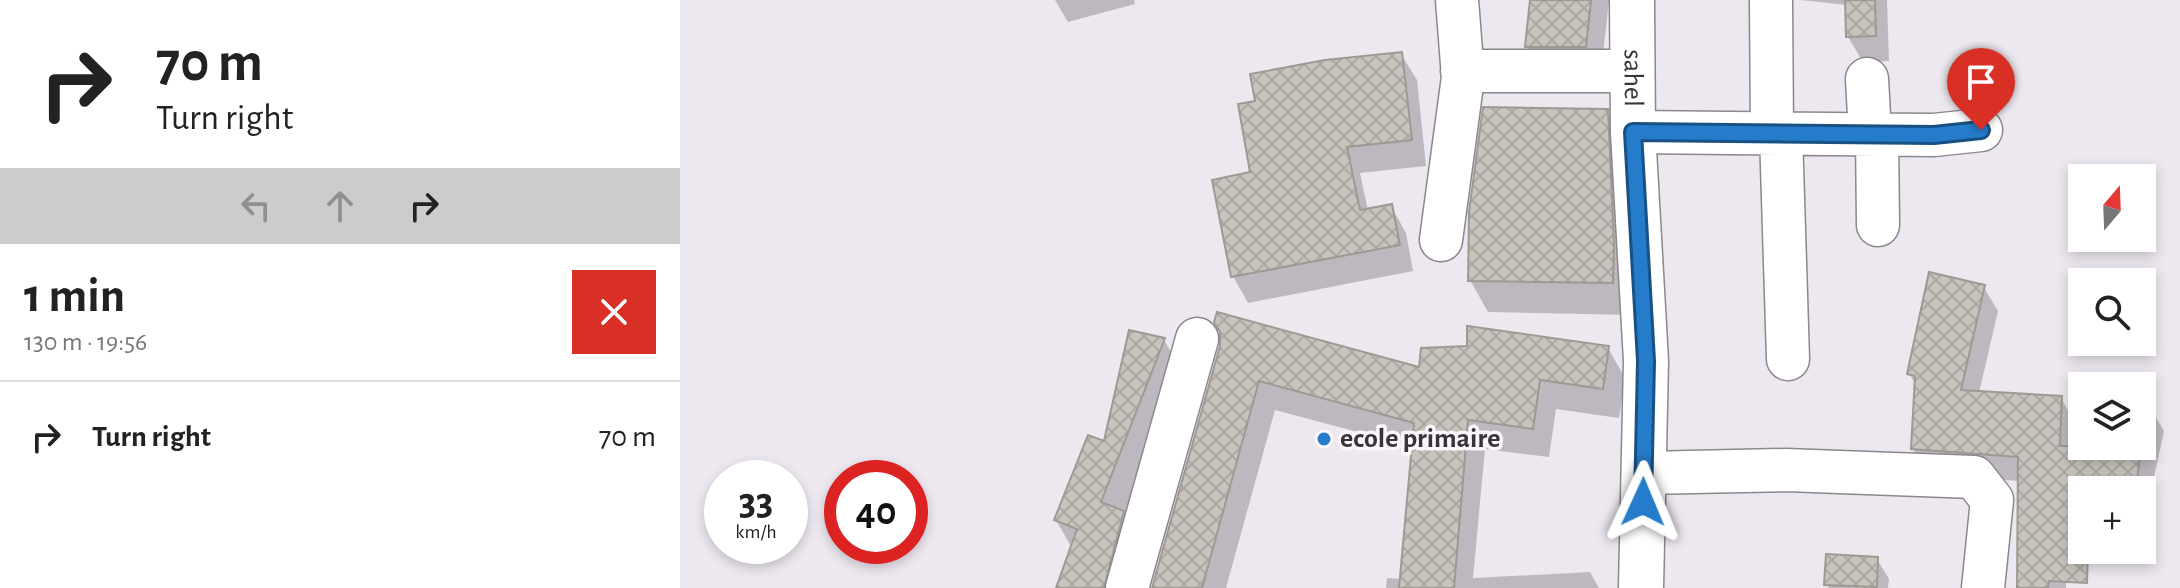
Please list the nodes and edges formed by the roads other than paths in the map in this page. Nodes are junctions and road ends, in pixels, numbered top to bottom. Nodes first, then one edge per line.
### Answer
1 (1457, 0) edge
2 (1632, 0) edge
3 (1771, 0) edge
4 (1462, 71) junction
5 (1633, 71) junction
6 (1867, 79) dead end
7 (1981, 130) dead end
8 (1633, 132) junction
9 (1777, 134) junction
10 (1873, 134) junction
11 (1878, 225) dead end
12 (1441, 240) dead end
13 (1197, 339) dead end
14 (1788, 359) dead end
15 (1644, 473) junction
16 (1127, 588) edge
17 (1641, 588) edge
18 (1983, 588) edge

1 - 4 street
2 - 5 street, sahel
3 - 9 street
4 - 5 street
4 - 12 street
5 - 8 street, sahel
6 - 10 street
7 - 10 street
8 - 9 street
8 - 15 street, sahel
9 - 10 street
9 - 14 street
10 - 11 street
13 - 16 street
15 - 17 street, sahel
15 - 18 street

